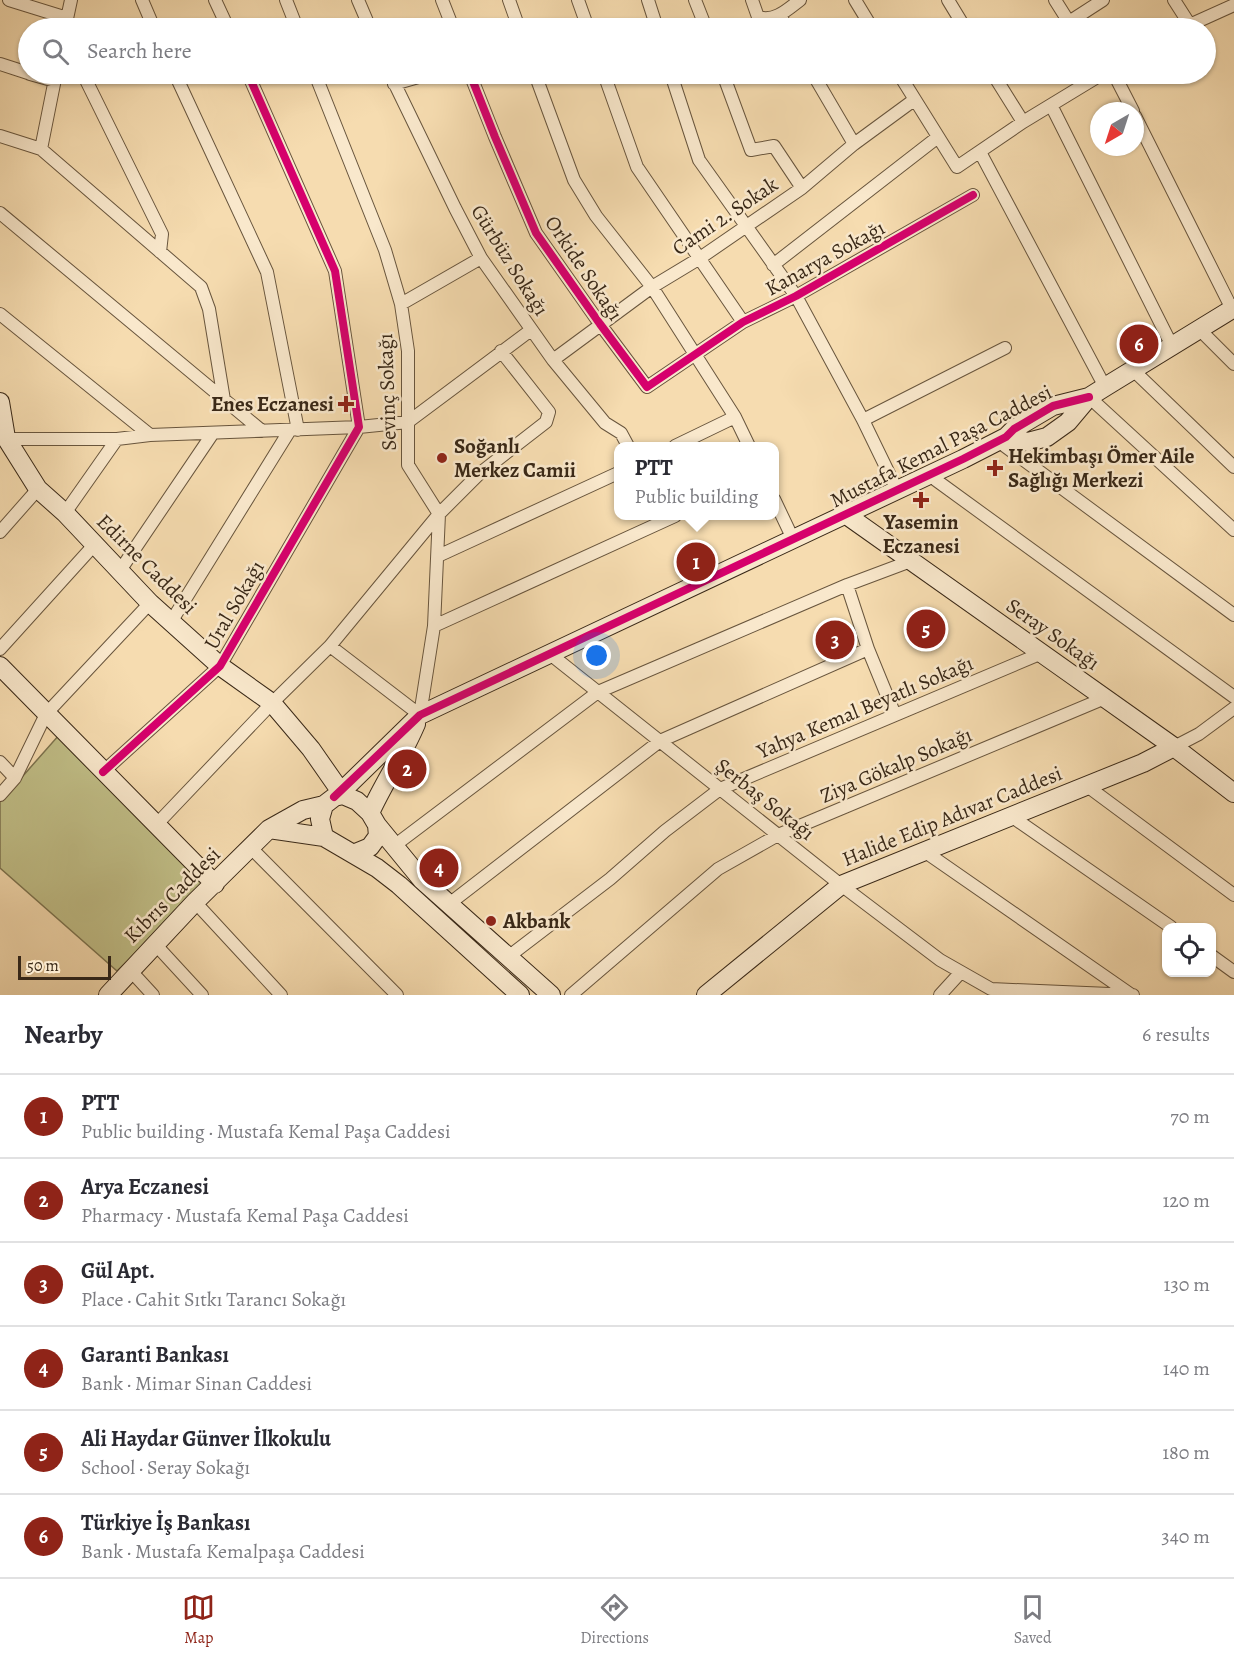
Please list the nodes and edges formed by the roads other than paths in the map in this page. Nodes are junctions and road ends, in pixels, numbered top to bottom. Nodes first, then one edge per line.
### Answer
1 (9, 0) edge
2 (71, 0) edge
3 (142, 0) edge
4 (215, 0) edge
5 (286, 0) edge
6 (358, 0) edge
7 (442, 0) edge
8 (509, 0) edge
9 (578, 0) edge
10 (648, 0) edge
11 (695, 0) edge
12 (752, 0) edge
13 (800, 0) edge
14 (855, 0) edge
15 (948, 0) edge
16 (1055, 0) edge
17 (1103, 0) edge
18 (1174, 0) edge
19 (1234, 5) edge
20 (780, 15) junction
21 (54, 18) edge
22 (67, 18) edge
23 (150, 18) edge
24 (223, 18) edge
25 (293, 18) edge
26 (366, 18) edge
27 (449, 18) edge
28 (515, 18) edge
29 (584, 18) edge
30 (654, 18) edge
31 (702, 18) edge
32 (761, 18) edge
33 (772, 18) edge
34 (782, 18) edge
35 (866, 18) edge
36 (959, 18) edge
37 (1067, 18) edge
38 (1080, 18) edge
39 (1182, 18) edge
40 (1206, 18) edge
41 (0, 64) edge
42 (18, 70) edge
43 (54, 84) edge
44 (88, 84) edge
45 (180, 84) edge
46 (252, 84) edge
47 (319, 84) edge
48 (394, 84) edge
49 (474, 84) edge
50 (540, 84) edge
51 (608, 84) edge
52 (674, 84) edge
53 (727, 84) edge
54 (819, 84) edge
55 (904, 84) edge
56 (999, 84) edge
57 (1086, 84) edge
58 (1119, 84) edge
59 (914, 100) junction
60 (1128, 102) edge
61 (1051, 105) junction
62 (1023, 122) junction
63 (1144, 134) edge
64 (0, 136) edge
65 (938, 137) junction
66 (854, 144) junction
67 (41, 149) junction
68 (980, 152) junction
69 (802, 188) junction
70 (973, 195) dead end
71 (0, 213) edge
72 (746, 228) junction
73 (160, 252) junction
74 (481, 258) junction
75 (700, 258) junction
76 (773, 265) junction
77 (652, 287) junction
78 (796, 296) junction
79 (401, 304) junction
80 (1233, 308) edge
81 (0, 314) edge
82 (743, 322) junction
83 (600, 324) junction
84 (1198, 329) junction
85 (531, 330) junction
86 (1172, 346) junction
87 (1005, 348) dead end
88 (501, 351) junction
89 (696, 355) junction
90 (553, 360) junction
91 (1234, 364) edge
92 (1132, 369) junction
93 (1105, 387) junction
94 (1089, 397) junction
95 (224, 400) junction
96 (0, 402) edge
97 (735, 417) junction
98 (863, 420) junction
99 (408, 422) junction
100 (359, 427) junction
101 (294, 430) junction
102 (262, 431) junction
103 (213, 433) junction
104 (150, 435) junction
105 (3, 438) edge
106 (117, 439) junction
107 (1002, 439) junction
108 (626, 442) edge
109 (685, 442) edge
110 (747, 442) edge
111 (1234, 467) edge
112 (614, 475) edge
113 (929, 475) junction
114 (38, 489) junction
115 (897, 490) junction
116 (779, 510) edge
117 (65, 513) junction
118 (439, 513) junction
119 (845, 514) junction
120 (666, 520) edge
121 (1234, 530) edge
122 (0, 532) edge
123 (793, 539) junction
124 (95, 544) junction
125 (438, 556) junction
126 (911, 561) junction
127 (119, 572) junction
128 (847, 585) junction
129 (150, 603) junction
130 (1234, 615) edge
131 (171, 622) junction
132 (434, 626) junction
133 (330, 646) junction
134 (0, 649) edge
135 (868, 649) junction
136 (1042, 653) junction
137 (550, 654) junction
138 (0, 666) edge
139 (220, 666) junction
140 (598, 692) junction
141 (1234, 697) edge
142 (1105, 698) junction
143 (272, 703) junction
144 (1234, 708) edge
145 (46, 714) junction
146 (420, 715) junction
147 (895, 715) junction
148 (660, 741) junction
149 (1174, 747) junction
150 (0, 762) edge
151 (103, 772) junction
152 (15, 778) junction
153 (1086, 786) junction
154 (720, 789) junction
155 (1234, 793) edge
156 (0, 795) edge
157 (333, 798) junction
158 (1011, 816) junction
159 (374, 819) junction
160 (156, 825) junction
161 (269, 828) junction
162 (778, 835) junction
163 (324, 837) junction
164 (394, 846) junction
165 (251, 848) junction
166 (924, 851) junction
167 (353, 854) junction
168 (215, 884) junction
169 (841, 885) junction
170 (1234, 895) edge
171 (195, 902) junction
172 (449, 904) junction
173 (1165, 923) edge
174 (155, 944) junction
175 (508, 957) junction
176 (1216, 959) edge
177 (130, 970) junction
178 (961, 972) junction
179 (1234, 972) edge
180 (1029, 993) edge
181 (1108, 994) edge
182 (108, 995) edge
183 (153, 995) edge
184 (202, 995) edge
185 (281, 995) edge
186 (397, 995) edge
187 (520, 995) edge
188 (551, 995) edge
189 (571, 995) edge
190 (706, 995) edge
191 (940, 995) edge
192 (1132, 995) edge

1 - 21 street
2 - 22 street
3 - 23 street
4 - 24 street
5 - 25 street
6 - 26 street
7 - 27 street
8 - 28 street
9 - 29 street
10 - 30 street
11 - 31 street
12 - 32 street
13 - 20 street
14 - 35 street
15 - 36 street
16 - 37 street
17 - 38 street
18 - 39 street
19 - 40 street
20 - 33 street
20 - 34 street
41 - 42 street
43 - 67 street
44 - 73 street
45 - 101 street
46 - 100 street
47 - 79 street, Sevinç Sokağı
48 - 74 street, Gürbüz Sokağı
49 - 83 street, Orkide Sokağı
50 - 77 street
51 - 75 street
52 - 72 street
53 - 69 street
54 - 66 street
55 - 59 street
56 - 62 street
57 - 61 street
58 - 60 street
59 - 65 street
59 - 66 street, Cami 2. Sokak
61 - 62 street
61 - 86 street
62 - 68 street
63 - 80 street
64 - 67 street
65 - 68 street
65 - 76 street
66 - 69 street, Cami 2. Sokak
67 - 73 street
68 - 93 street
69 - 72 street, Cami 2. Sokak
70 - 78 street, Kanarya Sokağı
71 - 95 street
72 - 75 street, Cami 2. Sokak
72 - 76 street
73 - 95 street
74 - 79 street
74 - 85 street, Gürbüz Sokağı
75 - 77 street, Cami 2. Sokak
75 - 82 street
76 - 78 street
77 - 83 street, Cami 2. Sokak
77 - 89 street
78 - 82 street, Kanarya Sokağı
78 - 98 street
79 - 99 street, Sevinç Sokağı
80 - 84 street
81 - 104 street
82 - 89 street, Kanarya Sokağı
83 - 89 street, Orkide Sokağı
83 - 90 street, Cami 2. Sokak
84 - 86 street
84 - 91 street
85 - 88 street
85 - 90 street, Gürbüz Sokağı
86 - 92 street
87 - 98 street
88 - 99 street
88 - 118 street
89 - 97 street
90 - 108 street, Gürbüz Sokağı
92 - 93 street
92 - 111 street
93 - 94 street
94 - 107 street
94 - 121 street
95 - 102 street
96 - 105 street, Edirne Caddesi
97 - 109 street
97 - 110 street
98 - 115 street
99 - 100 street
99 - 118 street, Sevinç Sokağı
100 - 101 street
100 - 139 street, Ural Sokağı
101 - 102 street
101 - 131 street
102 - 103 street
103 - 104 street
103 - 127 street
104 - 106 street
105 - 106 street
105 - 114 street, Edirne Caddesi
106 - 117 street
107 - 113 street, Mustafa Kemal Paşa Caddesi
107 - 130 street
112 - 125 street
113 - 115 street, Mustafa Kemal Paşa Caddesi
113 - 141 street
114 - 117 street, Edirne Caddesi
114 - 122 street
115 - 119 street, Mustafa Kemal Paşa Caddesi
116 - 123 street
117 - 124 street, Edirne Caddesi
118 - 125 street
118 - 133 street
119 - 123 street, Mustafa Kemal Paşa Caddesi
119 - 126 street, Seray Sokağı
120 - 132 street
123 - 137 street, Mustafa Kemal Paşa Caddesi
124 - 127 street, Edirne Caddesi
124 - 134 street
125 - 132 street
126 - 128 street
126 - 136 street, Seray Sokağı
127 - 129 street, Edirne Caddesi
128 - 135 street
128 - 140 street
129 - 131 street, Edirne Caddesi
129 - 145 street
131 - 139 street, Edirne Caddesi
132 - 146 street
133 - 143 street
133 - 146 street
135 - 147 street
135 - 148 street
136 - 142 street, Seray Sokağı
136 - 147 street, Yahya Kemal Beyatlı Sokağı
137 - 140 street, Şerbaş Sokağı
137 - 146 street, Mustafa Kemal Paşa Caddesi
138 - 145 street
139 - 143 street, Edirne Caddesi
139 - 151 street, Ural Sokağı
140 - 148 street, Şerbaş Sokağı
140 - 164 street
142 - 149 street, Seray Sokağı
142 - 162 street, Ziya Gökalp Sokağı
143 - 157 street, Edirne Caddesi
143 - 160 street
144 - 149 street
145 - 151 street
145 - 152 street
146 - 157 street, Mustafa Kemal Paşa Caddesi
146 - 159 street
147 - 154 street, Yahya Kemal Beyatlı Sokağı
148 - 154 street, Şerbaş Sokağı
148 - 172 street
149 - 153 street, Halide Edip Adıvar Caddesi
149 - 155 street, Seray Sokağı
150 - 152 street
151 - 160 street
152 - 156 street
153 - 158 street, Halide Edip Adıvar Caddesi
153 - 170 street
154 - 162 street, Şerbaş Sokağı
154 - 175 street, Yahya Kemal Beyatlı Sokağı
157 - 159 street
157 - 161 street
157 - 163 street
158 - 166 street, Halide Edip Adıvar Caddesi
158 - 173 street
159 - 164 street
159 - 167 street
160 - 168 street
161 - 163 street
161 - 165 street, Kıbrıs Caddesi
162 - 169 street, Şerbaş Sokağı
162 - 189 street, Ziya Gökalp Sokağı
163 - 167 street
164 - 172 street
165 - 168 street, Kıbrıs Caddesi
165 - 186 street
166 - 169 street, Halide Edip Adıvar Caddesi
166 - 192 street
167 - 187 street
168 - 171 street, Kıbrıs Caddesi
169 - 178 street, Şerbaş Sokağı
169 - 190 street, Halide Edip Adıvar Caddesi
171 - 174 street, Kıbrıs Caddesi
171 - 185 street
172 - 175 street
174 - 177 street, Kıbrıs Caddesi
174 - 184 street
175 - 188 street
176 - 179 street
177 - 182 street, Kıbrıs Caddesi
177 - 183 street
178 - 180 street, Şerbaş Sokağı
178 - 191 street
180 - 181 street, Şerbaş Sokağı
181 - 192 street, Şerbaş Sokağı

